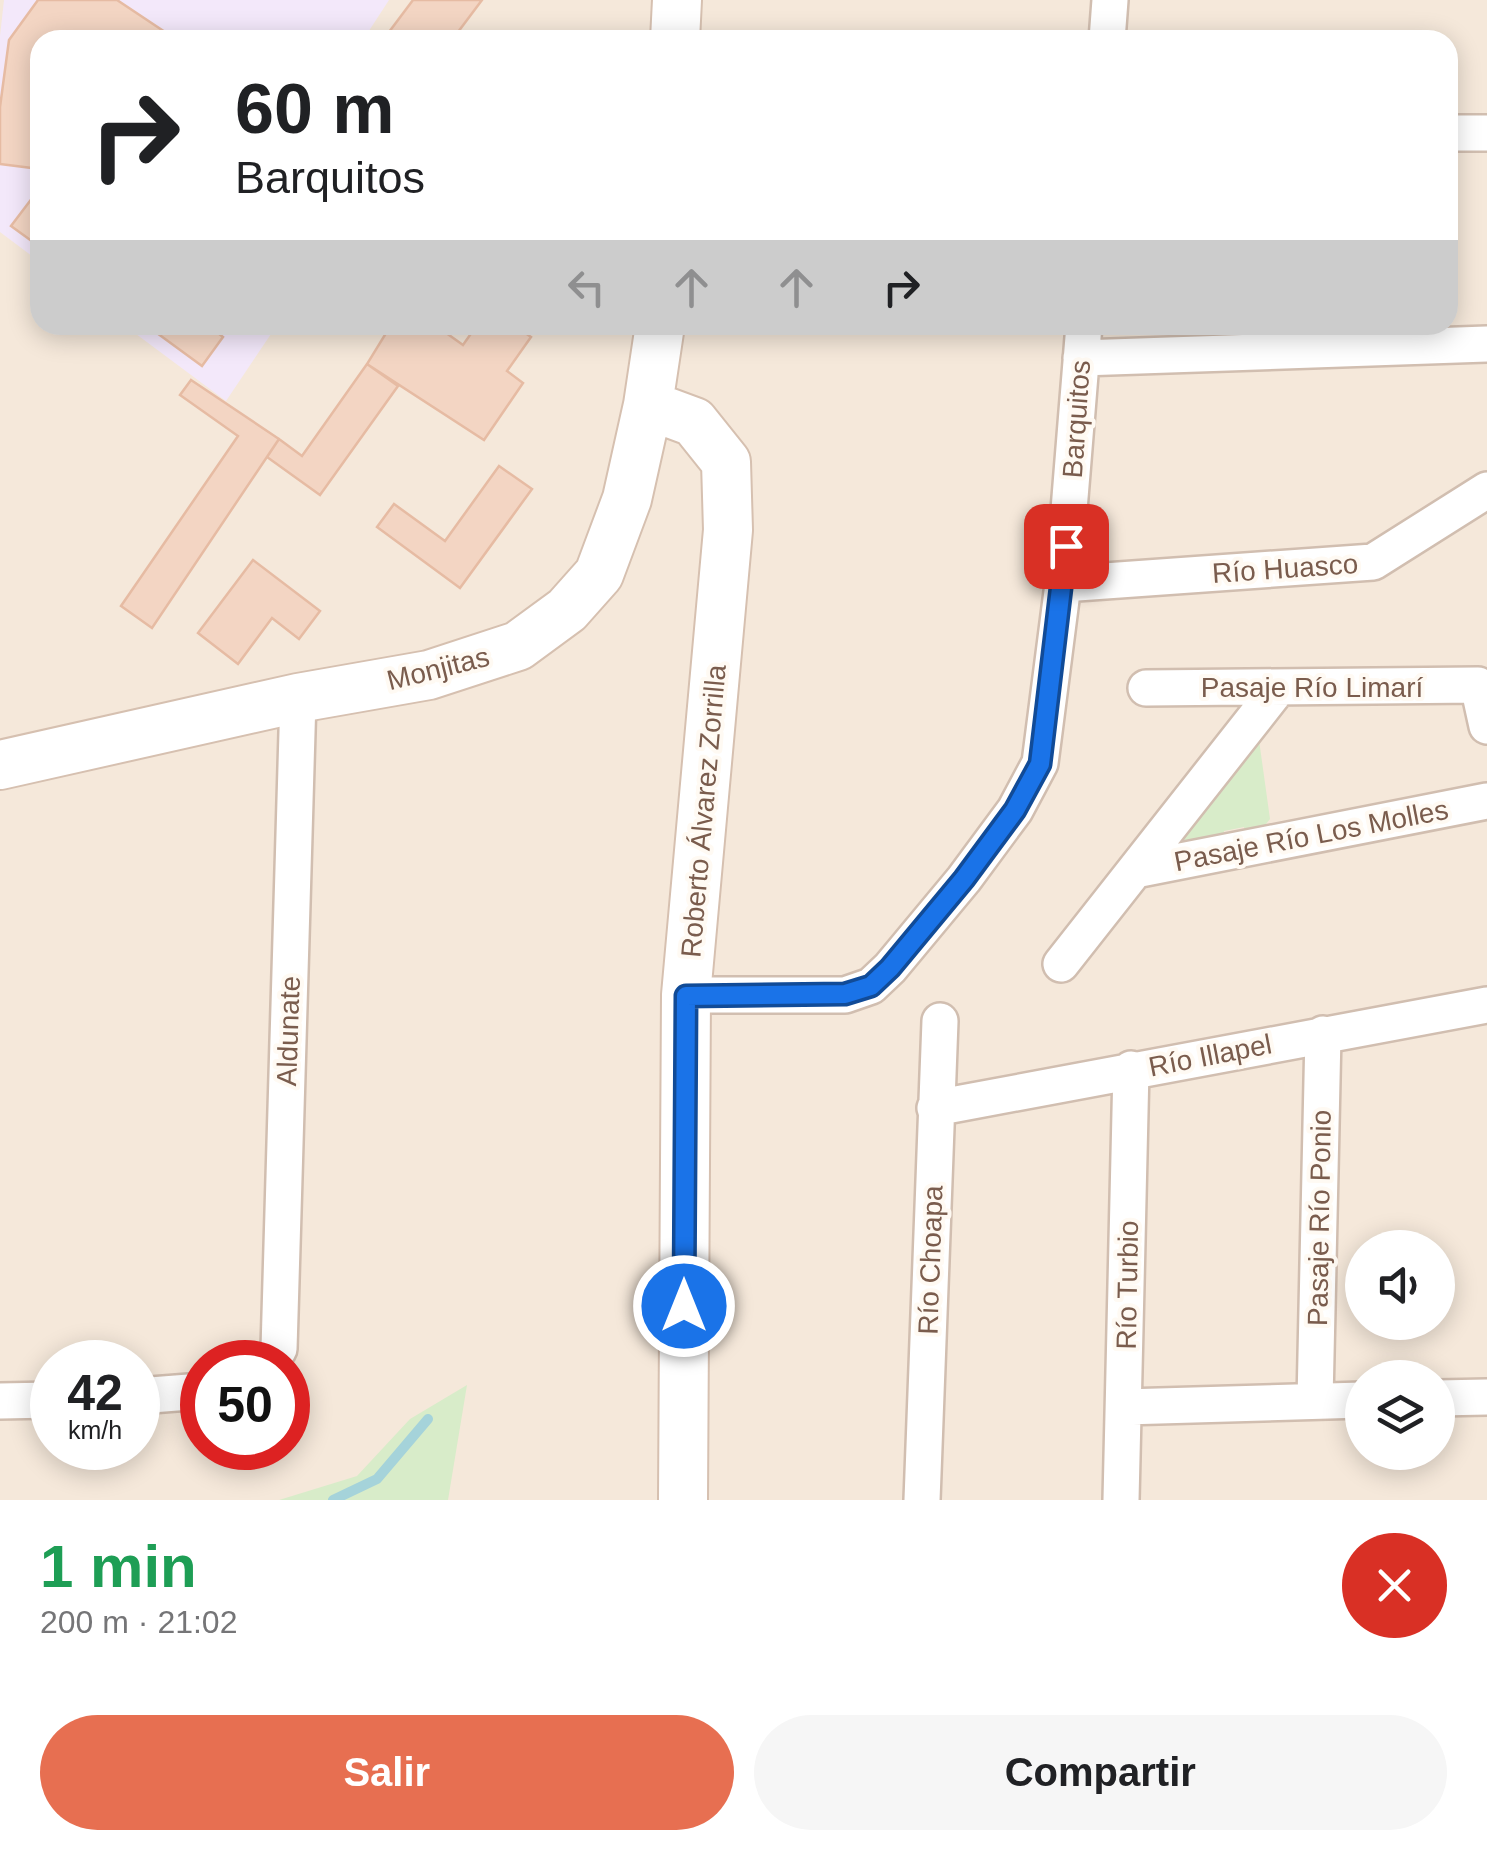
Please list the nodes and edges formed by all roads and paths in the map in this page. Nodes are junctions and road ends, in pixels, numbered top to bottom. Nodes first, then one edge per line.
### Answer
1 (677, 0) edge
2 (1110, 0) edge
3 (676, 30) edge
4 (1107, 30) edge
5 (1487, 132) edge
6 (1458, 133) edge
7 (658, 335) edge
8 (1082, 341) edge
9 (1487, 344) edge
10 (648, 405) junction
11 (1487, 490) edge
12 (1063, 584) junction
13 (1483, 676) edge
14 (1278, 687) junction
15 (1146, 688) dead end
16 (298, 698) junction
17 (1487, 726) edge
18 (0, 765) edge
19 (1487, 801) edge
20 (1135, 870) junction
21 (1061, 964) dead end
22 (686, 996) junction
23 (1487, 1005) edge
24 (940, 1021) dead end
25 (1322, 1034) junction
26 (1131, 1069) junction
27 (934, 1108) junction
28 (279, 1340) edge
29 (1487, 1397) edge
30 (1455, 1398) edge
31 (0, 1400) edge
32 (30, 1400) edge
33 (1345, 1401) edge
34 (1315, 1402) junction
35 (1124, 1406) junction
36 (683, 1500) edge
37 (922, 1500) edge
38 (1121, 1500) edge

1 - 3 main road
2 - 4 street
5 - 6 street
7 - 10 main road, Monjitas
8 - 9 street
8 - 12 street, Barquitos
10 - 16 main road, Monjitas
10 - 22 main road, Roberto Álvarez Zorrilla
11 - 12 street, Río Huasco
12 - 22 street, Barquitos
13 - 14 street, Pasaje Río Limarí
13 - 17 street
14 - 15 street, Pasaje Río Limarí
14 - 20 street
16 - 18 main road, Monjitas
16 - 28 street, Aldunate
19 - 20 street, Pasaje Río Los Molles
20 - 21 street
22 - 36 main road, Roberto Álvarez Zorrilla
23 - 25 street, Río Illapel
24 - 27 street, Río Choapa
25 - 26 street, Río Illapel
25 - 34 street, Pasaje Río Ponio
26 - 27 street, Río Illapel
26 - 35 street, Río Turbio
27 - 37 street, Río Choapa
29 - 30 street
31 - 32 street
33 - 34 street
34 - 35 street
35 - 38 street, Río Turbio

